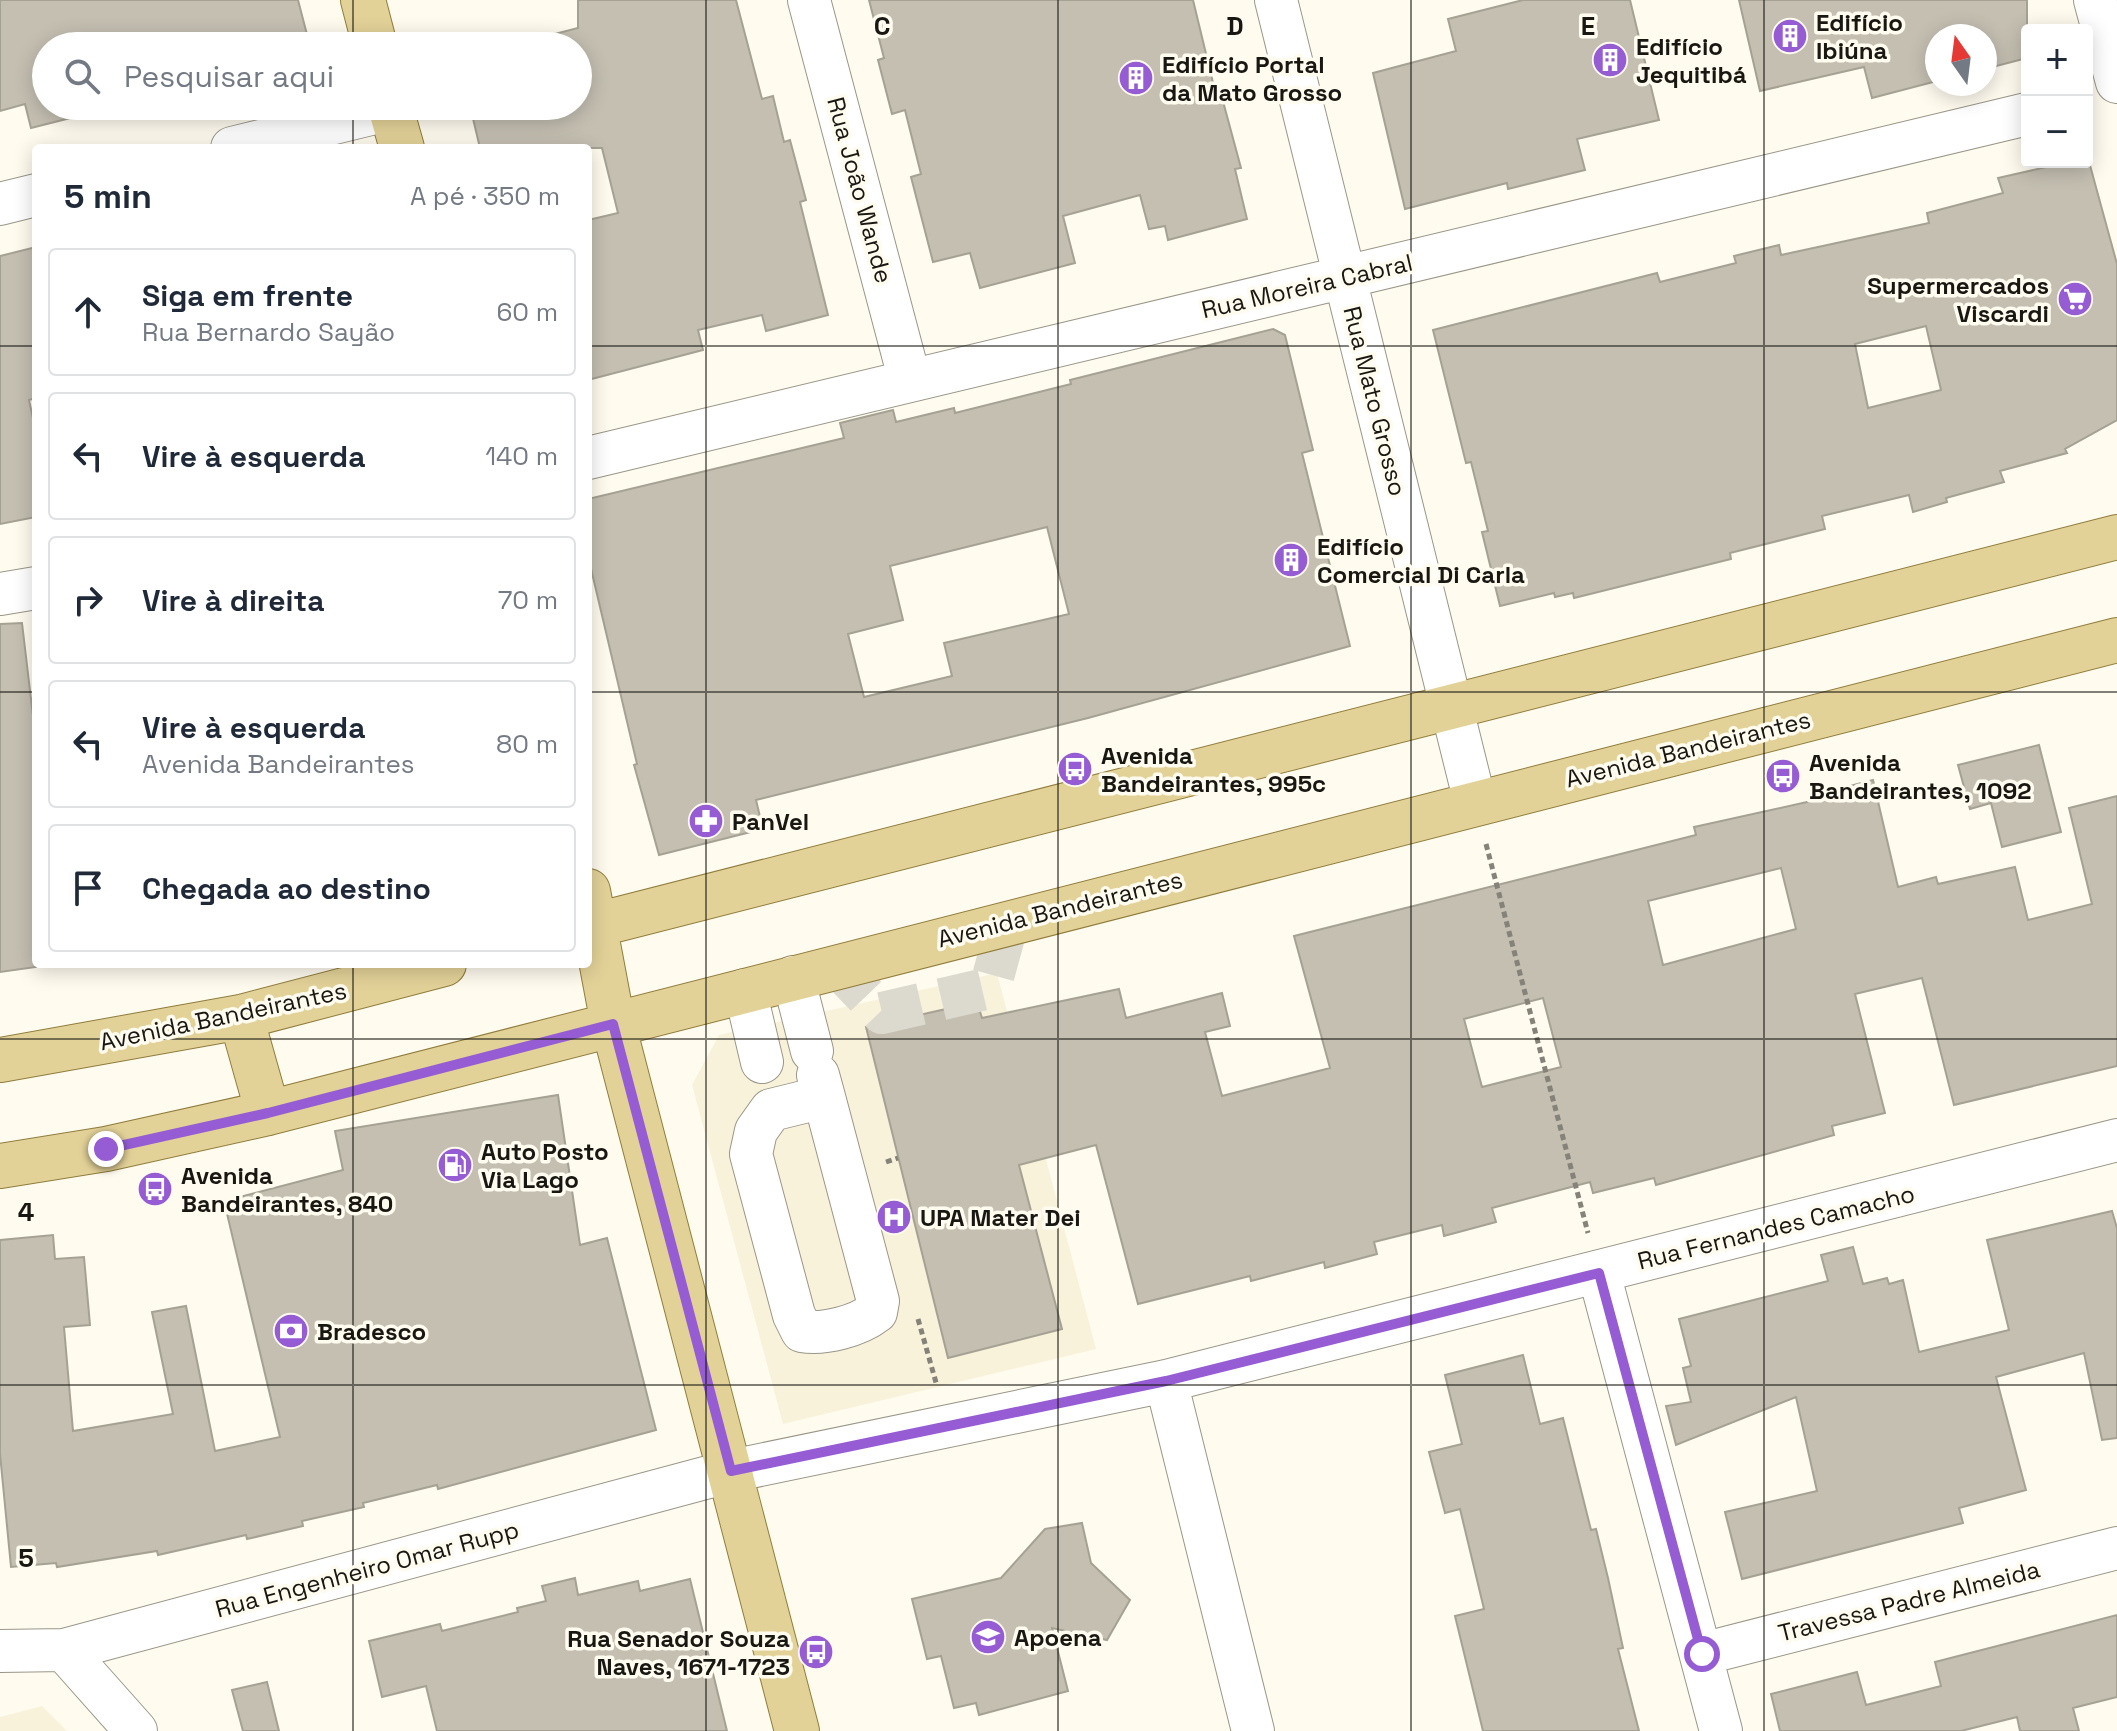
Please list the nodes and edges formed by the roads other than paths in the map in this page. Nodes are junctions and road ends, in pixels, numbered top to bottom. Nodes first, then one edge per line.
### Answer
1 (363, 0) edge
2 (809, 0) edge
3 (1276, 0) edge
4 (2095, 0) edge
5 (371, 32) edge
6 (2117, 82) edge
7 (2117, 92) edge
8 (2093, 98) edge
9 (2021, 115) edge
10 (394, 121) edge
11 (256, 144) edge
12 (32, 196) edge
13 (0, 204) edge
14 (1344, 277) junction
15 (910, 381) junction
16 (592, 457) edge
17 (2117, 537) edge
18 (32, 589) edge
19 (0, 594) edge
20 (2117, 640) edge
21 (1450, 707) junction
22 (1475, 802) junction
23 (592, 914) edge
24 (592, 919) edge
25 (429, 968) edge
26 (793, 977) junction
27 (745, 990) junction
28 (241, 1017) junction
29 (613, 1024) junction
30 (0, 1060) edge
31 (818, 1075) junction
32 (766, 1086) junction
33 (268, 1113) junction
34 (2117, 1140) edge
35 (0, 1166) edge
36 (1599, 1273) junction
37 (1166, 1381) junction
38 (731, 1471) junction
39 (2117, 1548) edge
40 (64, 1650) junction
41 (0, 1651) edge
42 (1702, 1654) junction
43 (0, 1669) edge
44 (136, 1731) edge
45 (797, 1731) edge
46 (1253, 1731) edge
47 (1721, 1731) edge

1 - 5 main road
2 - 15 street, Rua João Wande
3 - 14 street, Rua Mato Grosso
4 - 6 street
7 - 8 street
9 - 14 street, Rua Moreira Cabral
10 - 11 street
12 - 13 street
14 - 15 street, Rua Moreira Cabral
14 - 21 street, Rua Mato Grosso
15 - 16 street, Rua Moreira Cabral
17 - 21 main road
18 - 19 street
20 - 22 main road, Avenida Bandeirantes
21 - 22 street, Rua Mato Grosso
21 - 23 main road
22 - 26 main road, Avenida Bandeirantes
24 - 29 main road
25 - 28 main road, Avenida Bandeirantes
26 - 27 main road, Avenida Bandeirantes
26 - 31 street
27 - 29 main road, Avenida Bandeirantes
27 - 32 street
28 - 30 main road, Avenida Bandeirantes
28 - 33 main road
29 - 33 main road, Avenida Bandeirantes
29 - 38 main road
31 - 32 street
31 - 32 street
33 - 35 main road, Avenida Bandeirantes
34 - 36 street, Rua Fernandes Camacho
36 - 37 street, Rua Fernandes Camacho
36 - 42 street
37 - 38 street, Rua Fernandes Camacho
37 - 46 street
38 - 40 street, Rua Engenheiro Omar Rupp
38 - 45 main road
39 - 42 street, Travessa Padre Almeida
40 - 41 street, Rua Engenheiro Omar Rupp
40 - 43 street
40 - 44 street
42 - 47 street

